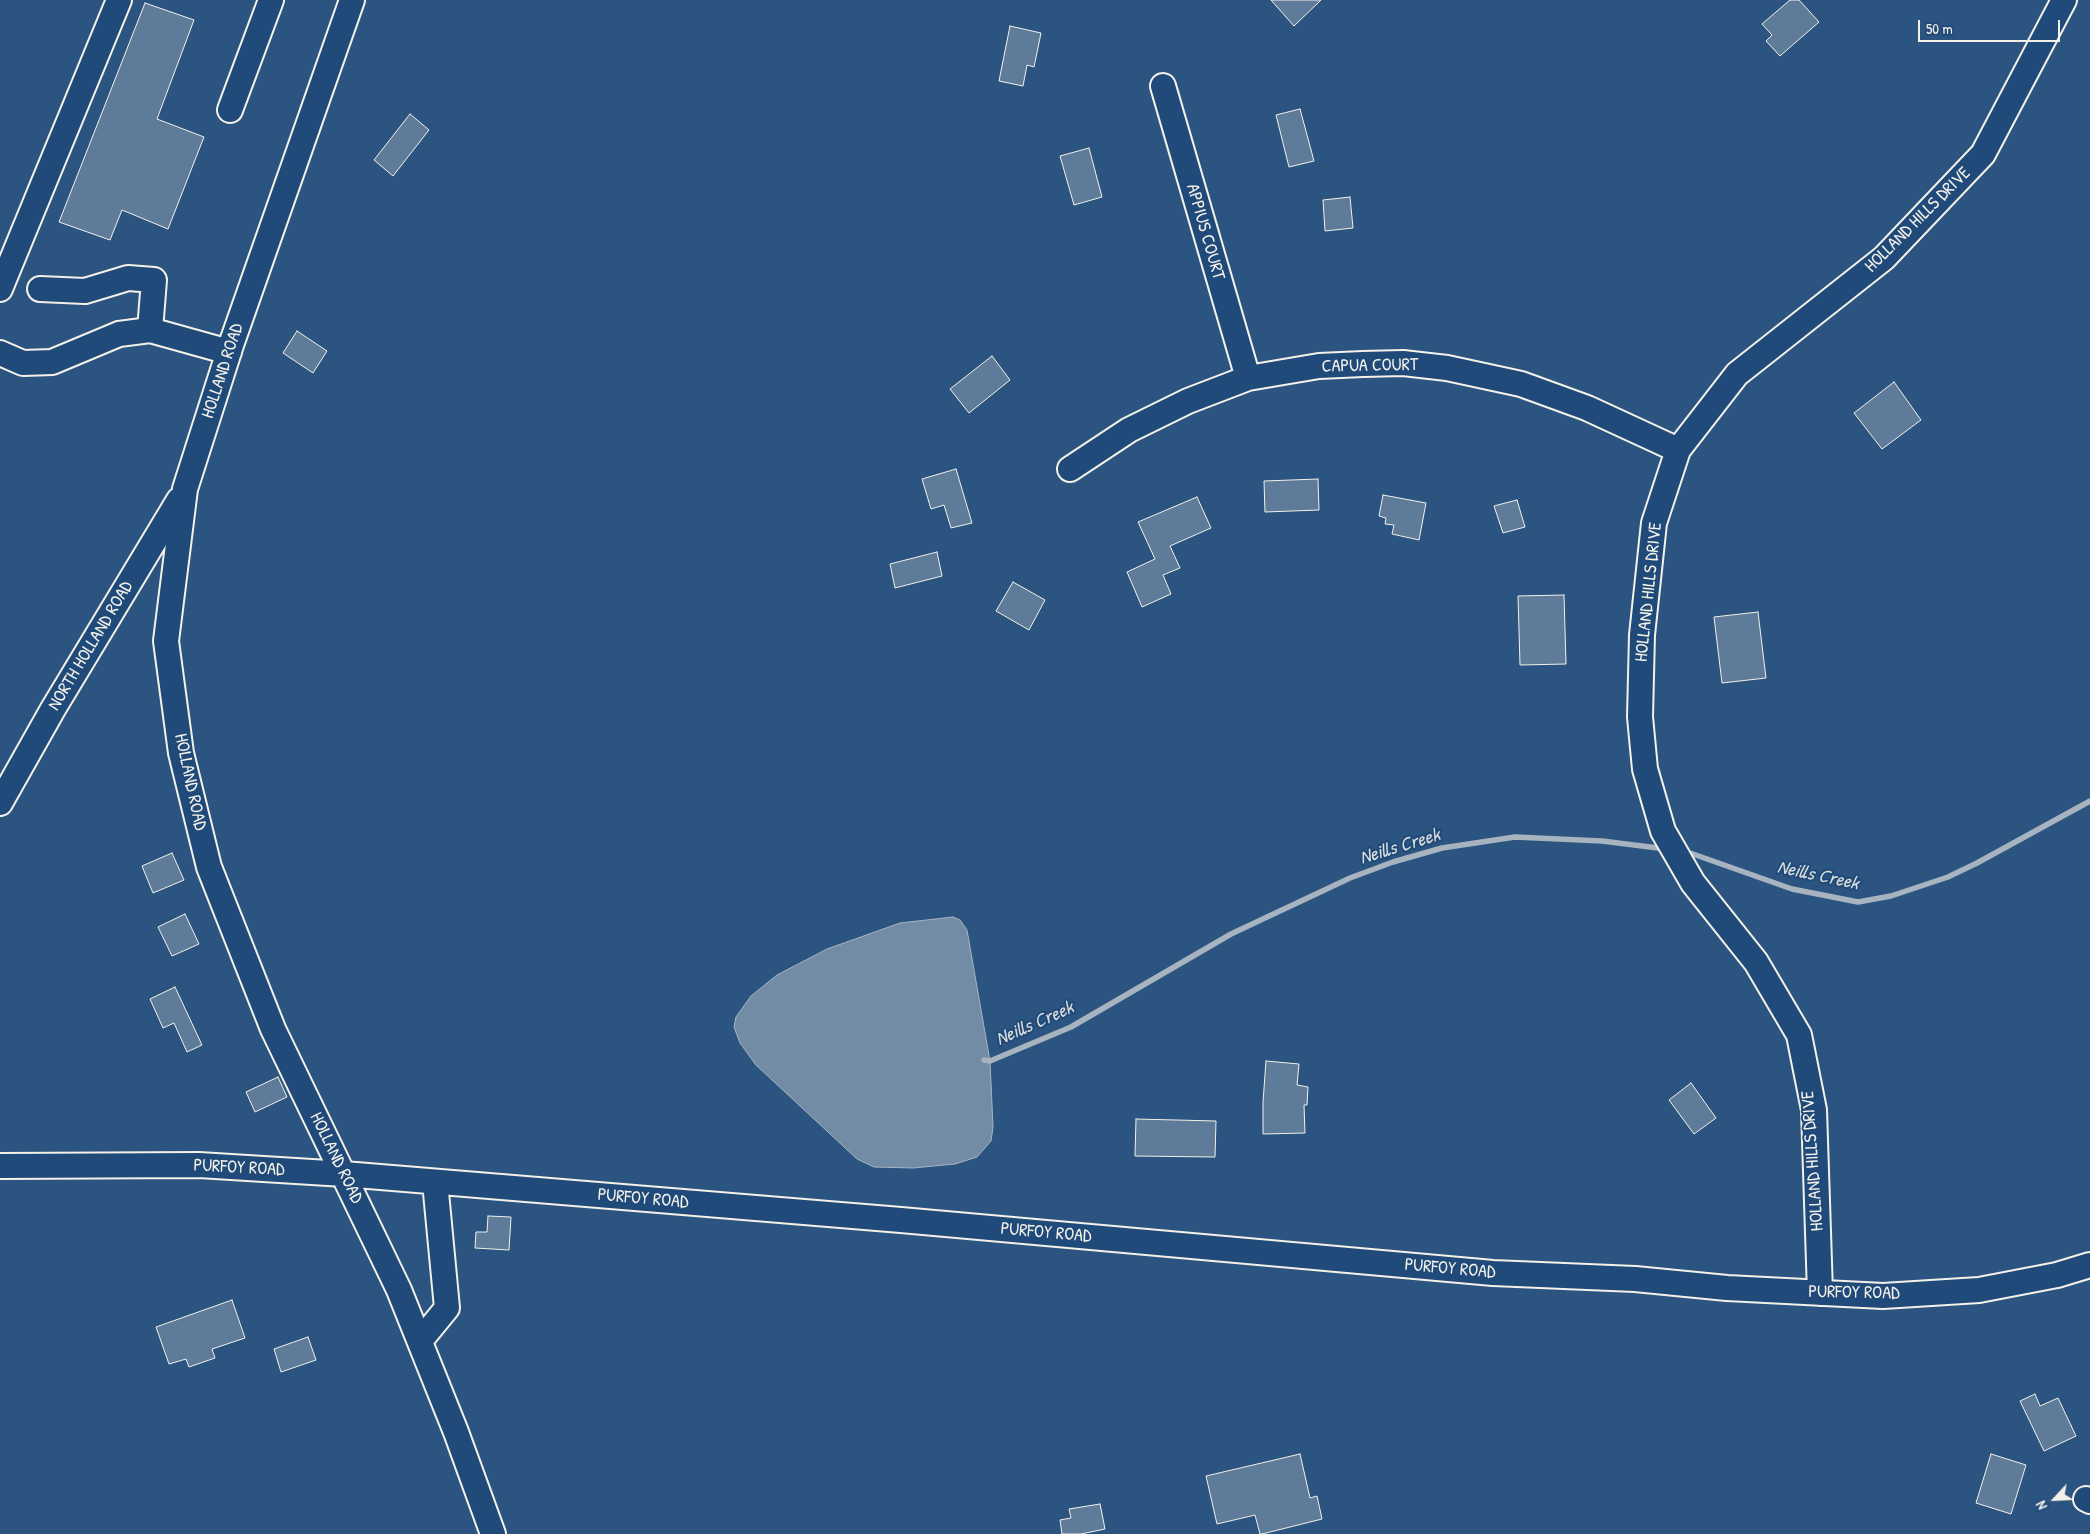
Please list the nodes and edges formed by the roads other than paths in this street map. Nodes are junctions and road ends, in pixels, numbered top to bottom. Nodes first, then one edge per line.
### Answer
1 (119, 0) edge
2 (271, 0) edge
3 (352, 0) edge
4 (2064, 0) edge
5 (1163, 86) dead end
6 (230, 110) dead end
7 (0, 289) edge
8 (40, 289) dead end
9 (150, 330) junction
10 (229, 352) junction
11 (0, 354) edge
12 (1248, 378) junction
13 (1678, 450) junction
14 (1070, 469) dead end
15 (185, 490) junction
16 (0, 804) edge
17 (0, 1166) edge
18 (344, 1174) junction
19 (435, 1182) junction
20 (2090, 1265) edge
21 (1820, 1292) junction
22 (420, 1341) junction
23 (493, 1534) edge

1 - 7 street
2 - 6 street
3 - 10 street, HOLLAND ROAD
4 - 13 street, HOLLAND HILLS DRIVE
5 - 12 street, APPIUS COURT
8 - 9 street
9 - 10 street
9 - 11 street
10 - 15 street, HOLLAND ROAD
12 - 13 street, CAPUA COURT
12 - 14 street, CAPUA COURT
13 - 21 street, HOLLAND HILLS DRIVE
15 - 16 street, NORTH HOLLAND ROAD
15 - 18 street, HOLLAND ROAD
17 - 18 street, PURFOY ROAD
18 - 19 street, PURFOY ROAD
18 - 22 street, HOLLAND ROAD
19 - 21 street, PURFOY ROAD
19 - 22 street
20 - 21 street, PURFOY ROAD
22 - 23 street, HOLLAND ROAD

